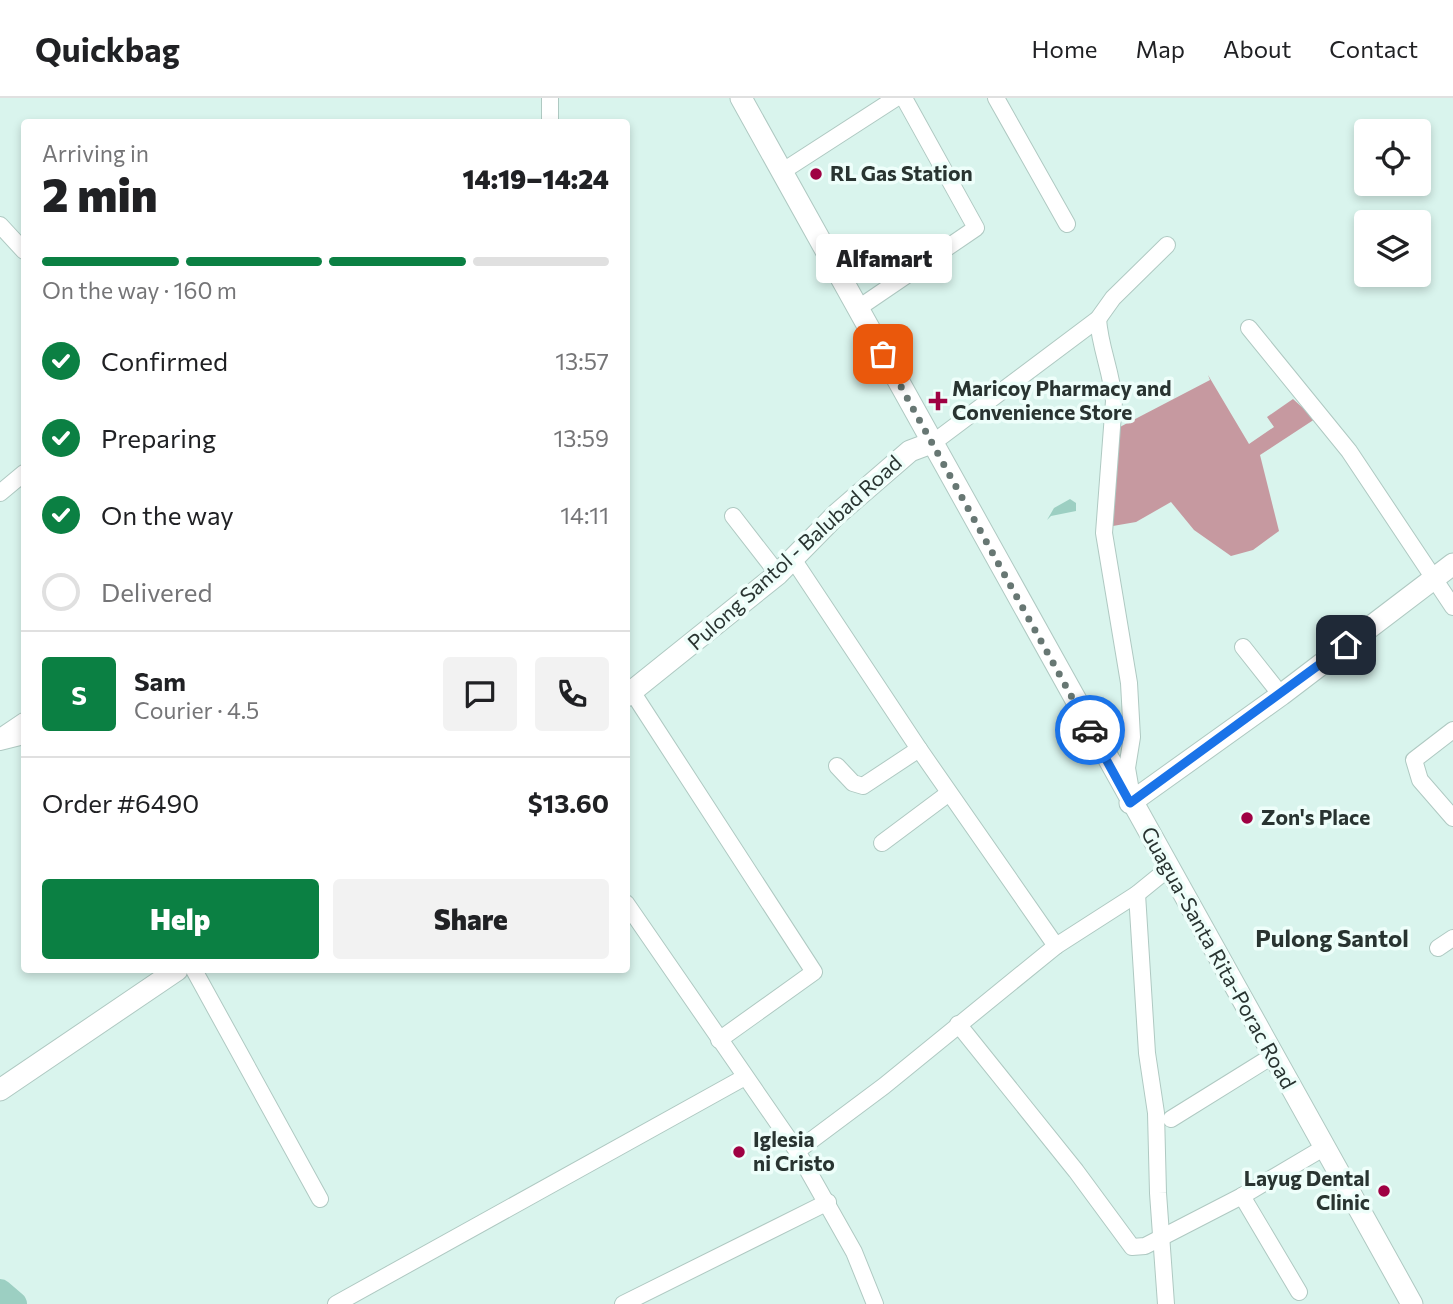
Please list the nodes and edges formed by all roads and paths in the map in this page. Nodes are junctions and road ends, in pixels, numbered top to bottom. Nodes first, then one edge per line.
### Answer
1 (550, 98) edge
2 (741, 98) edge
3 (896, 98) edge
4 (904, 98) edge
5 (996, 98) edge
6 (551, 119) edge
7 (783, 171) junction
8 (1067, 224) dead end
9 (0, 225) edge
10 (1167, 245) dead end
11 (21, 248) edge
12 (857, 309) junction
13 (1098, 319) junction
14 (1249, 328) dead end
15 (934, 442) junction
16 (21, 475) edge
17 (0, 492) edge
18 (733, 516) dead end
19 (1453, 564) edge
20 (785, 566) junction
21 (1434, 577) junction
22 (1453, 607) edge
23 (1243, 647) dead end
24 (630, 695) edge
25 (1281, 695) junction
26 (21, 723) edge
27 (1453, 730) edge
28 (0, 737) edge
29 (21, 737) edge
30 (0, 742) edge
31 (919, 749) junction
32 (836, 766) dead end
33 (949, 793) junction
34 (1132, 802) junction
35 (1453, 818) edge
36 (882, 843) dead end
37 (1169, 867) junction
38 (1137, 894) junction
39 (630, 909) edge
40 (1453, 938) edge
41 (1056, 946) junction
42 (1438, 948) dead end
43 (173, 973) edge
44 (196, 973) edge
45 (958, 1024) junction
46 (719, 1040) junction
47 (1274, 1055) junction
48 (745, 1077) junction
49 (0, 1090) edge
50 (1171, 1119) dead end
51 (1325, 1147) junction
52 (797, 1151) junction
53 (1242, 1196) junction
54 (320, 1199) dead end
55 (828, 1202) junction
56 (1162, 1237) junction
57 (1299, 1292) dead end
58 (336, 1304) edge
59 (623, 1304) edge
60 (875, 1304) edge
61 (1166, 1304) edge
62 (1412, 1304) edge

1 - 6 street
2 - 7 main road, Guagua-Santa Rita-Porac Road
3 - 7 street
4 - 12 street
5 - 8 street
7 - 12 main road, Guagua-Santa Rita-Porac Road
9 - 11 street
10 - 13 street
12 - 15 main road, Guagua-Santa Rita-Porac Road
13 - 15 street
13 - 34 street
14 - 21 street
15 - 20 main road, Pulong Santol - Balubad Road
15 - 34 main road, Guagua-Santa Rita-Porac Road
16 - 17 street
18 - 20 street
19 - 21 main road
20 - 24 main road, Pulong Santol - Balubad Road
20 - 31 street
21 - 22 street
21 - 25 main road
23 - 25 street
24 - 46 street
25 - 34 main road
26 - 28 street
27 - 35 street
29 - 30 street
31 - 32 street
31 - 33 street
33 - 36 street
33 - 41 street
34 - 37 main road, Guagua-Santa Rita-Porac Road
37 - 38 street
37 - 47 main road, Guagua-Santa Rita-Porac Road
38 - 41 street
38 - 56 street
39 - 46 street
40 - 42 street
41 - 45 street
43 - 49 main road
44 - 54 street
45 - 52 street
45 - 56 street
46 - 48 street
47 - 50 street
47 - 51 main road, Guagua-Santa Rita-Porac Road
48 - 52 street
48 - 58 street
51 - 53 street
51 - 62 main road, Guagua-Santa Rita-Porac Road
52 - 55 street
53 - 56 street
53 - 57 street
55 - 59 street
55 - 60 street
56 - 61 street

